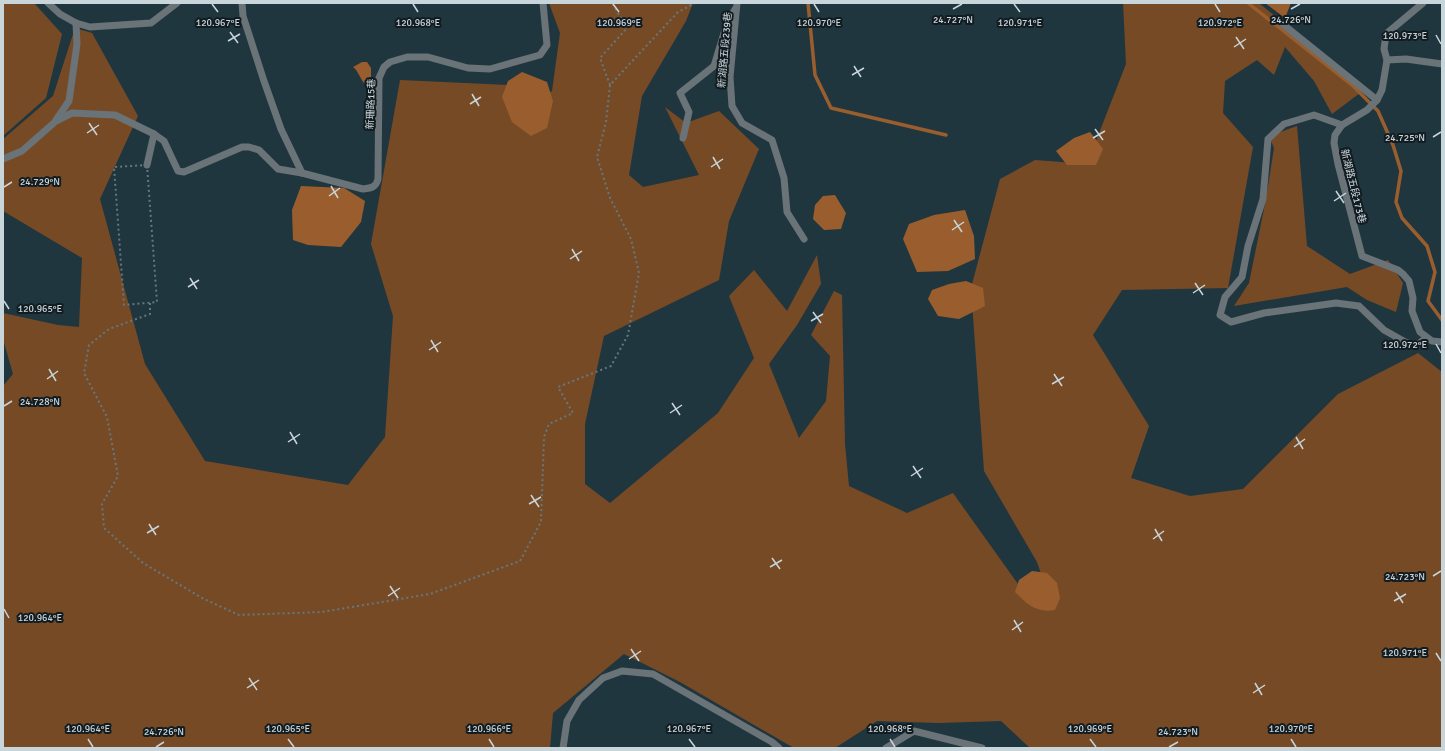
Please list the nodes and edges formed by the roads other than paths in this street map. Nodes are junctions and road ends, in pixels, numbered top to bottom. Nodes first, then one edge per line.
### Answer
1 (48, 3) edge
2 (177, 3) edge
3 (242, 3) edge
4 (543, 3) edge
5 (1423, 3) edge
6 (737, 4) edge
7 (1280, 22) dead end
8 (76, 23) junction
9 (1387, 60) junction
10 (1442, 64) edge
11 (1377, 100) junction
12 (56, 121) junction
13 (1342, 125) junction
14 (154, 134) junction
15 (683, 138) dead end
16 (3, 159) edge
17 (147, 164) road end
18 (302, 173) junction
19 (804, 240) dead end
20 (1426, 338) junction
21 (1442, 342) edge
22 (563, 748) edge
23 (779, 748) edge
24 (886, 748) edge
25 (982, 748) edge

1 - 8 lane
2 - 8 lane
3 - 18 lane
4 - 18 lane, 新珊路15巷
5 - 9 lane
6 - 15 lane
6 - 19 lane, 新湖路五段239巷
7 - 11 lane
8 - 12 lane
9 - 10 lane
9 - 11 lane
11 - 13 lane
12 - 14 lane, 新珊路15巷
12 - 16 lane, 新珊路15巷
13 - 20 lane, 新湖路五段173巷
13 - 20 lane
14 - 17 lane
14 - 18 lane, 新珊路15巷
20 - 21 lane
22 - 23 lane
24 - 25 lane

